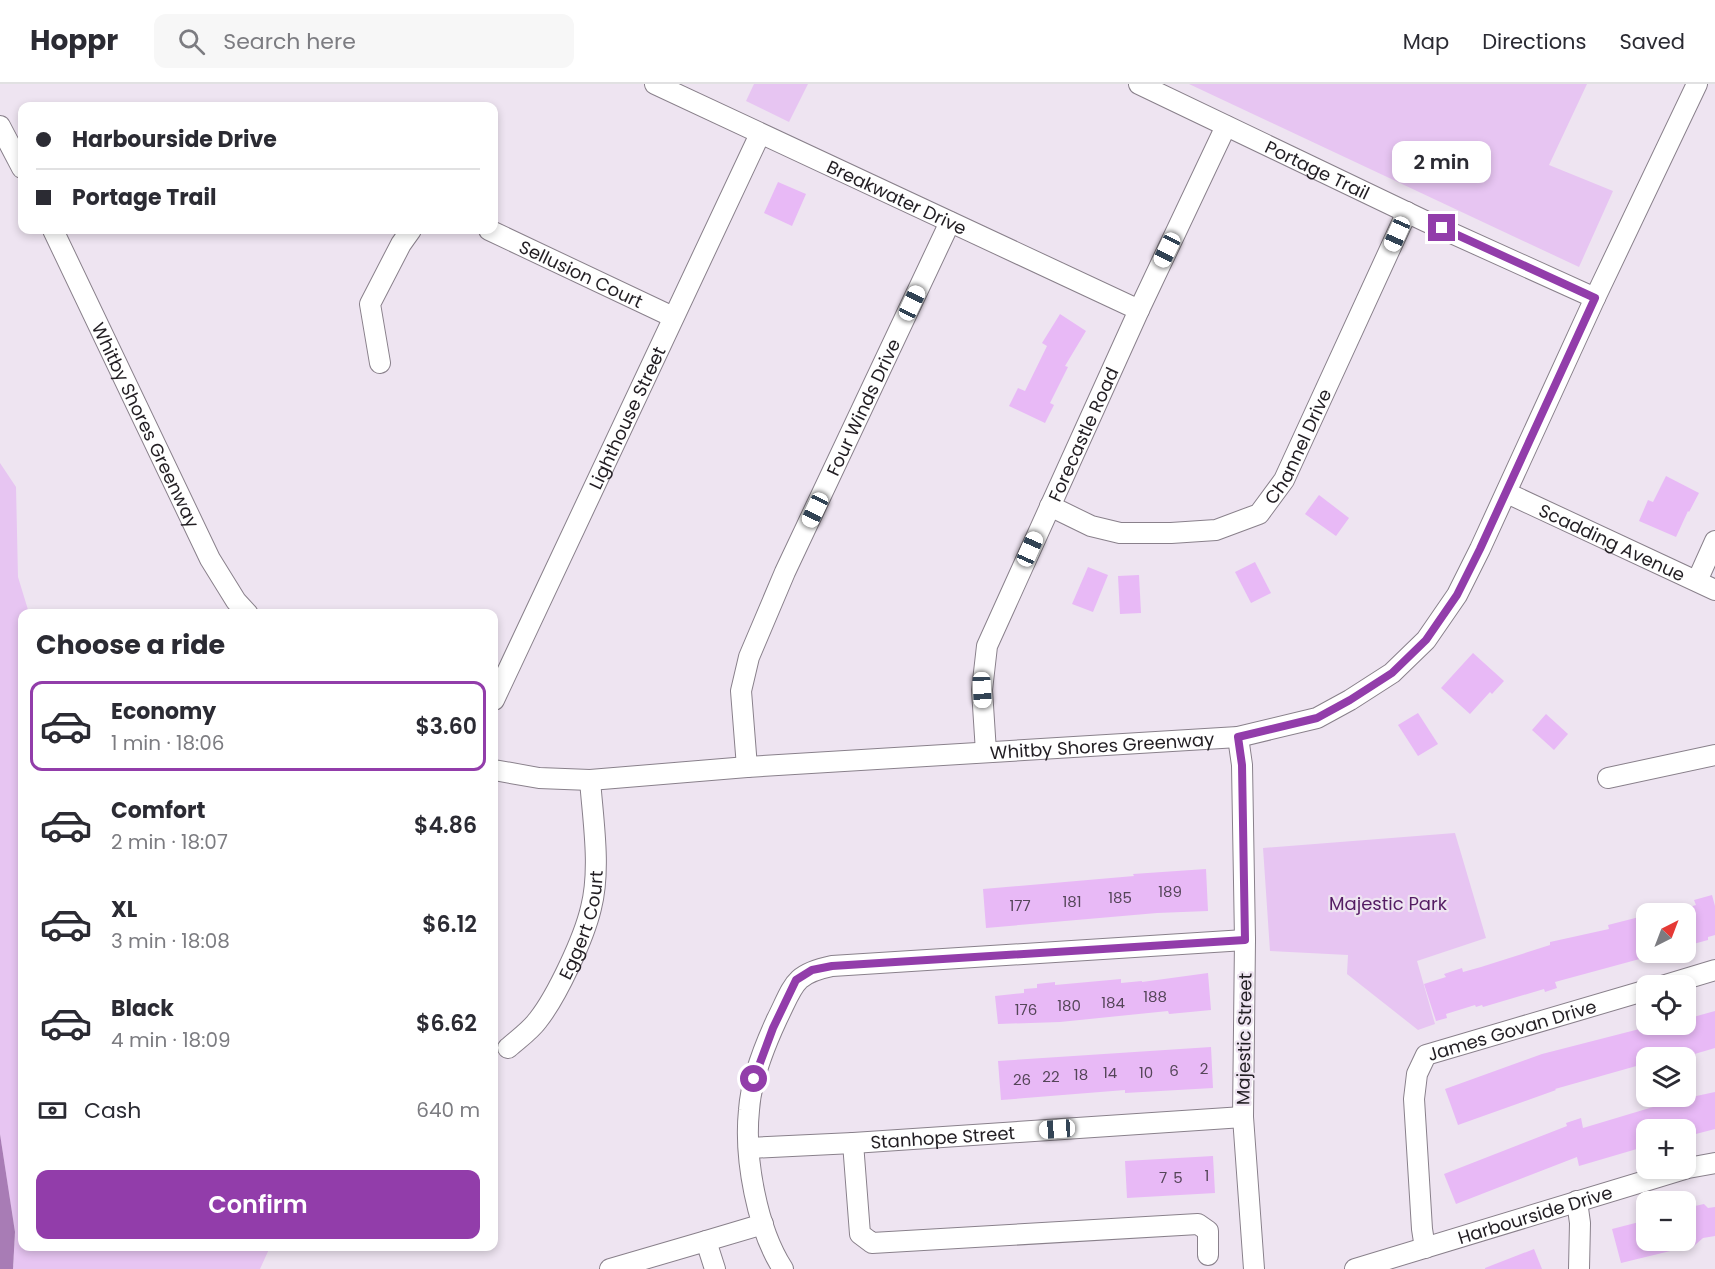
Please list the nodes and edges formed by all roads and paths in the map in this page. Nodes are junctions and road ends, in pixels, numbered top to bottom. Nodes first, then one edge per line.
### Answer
1 (655, 84) edge
2 (1139, 84) edge
3 (1697, 84) edge
4 (0, 126) edge
5 (1226, 126) junction
6 (760, 134) junction
7 (18, 160) edge
8 (1407, 212) junction
9 (950, 222) junction
10 (55, 234) edge
11 (408, 234) edge
12 (497, 234) edge
13 (1595, 298) junction
14 (1139, 310) junction
15 (673, 317) junction
16 (380, 363) dead end
17 (1507, 493) junction
18 (1050, 506) junction
19 (1715, 542) edge
20 (1697, 581) junction
21 (1715, 590) edge
22 (243, 609) edge
23 (498, 691) edge
24 (1238, 737) junction
25 (986, 752) junction
26 (1715, 755) edge
27 (747, 767) junction
28 (498, 771) edge
29 (1608, 778) dead end
30 (590, 780) junction
31 (1245, 940) junction
32 (1715, 970) edge
33 (1696, 976) edge
34 (1636, 993) edge
35 (508, 1048) dead end
36 (1243, 1117) junction
37 (853, 1143) junction
38 (749, 1148) junction
39 (1715, 1163) edge
40 (1576, 1201) junction
41 (763, 1224) junction
42 (705, 1241) junction
43 (1425, 1248) junction
44 (1208, 1254) dead end
45 (610, 1269) edge
46 (715, 1269) edge
47 (783, 1269) edge
48 (1254, 1269) edge
49 (1355, 1269) edge
50 (1579, 1269) edge

1 - 6 street, Breakwater Drive
2 - 5 street, Portage Trail
3 - 13 street, Whitby Shores Greenway
4 - 7 street
5 - 8 street, Portage Trail
5 - 14 street, Forecastle Road
6 - 9 street, Breakwater Drive
6 - 15 street, Lighthouse Street
8 - 13 street, Portage Trail
8 - 18 street, Channel Drive
9 - 14 street, Breakwater Drive
9 - 27 street, Four Winds Drive
10 - 22 street, Whitby Shores Greenway
11 - 16 street
12 - 15 street, Sellusion Court
13 - 17 street, Whitby Shores Greenway
14 - 18 street, Forecastle Road
15 - 23 street, Lighthouse Street
17 - 20 street, Scadding Avenue
17 - 24 street, Whitby Shores Greenway
18 - 25 street, Forecastle Road
19 - 20 street
20 - 21 street, Scadding Avenue
24 - 25 street, Whitby Shores Greenway
24 - 31 street, Majestic Street
25 - 27 street, Whitby Shores Greenway
26 - 29 street
27 - 30 street, Whitby Shores Greenway
28 - 30 street, Whitby Shores Greenway
30 - 35 street, Eggert Court
31 - 36 street, Majestic Street
31 - 38 street
32 - 33 street
34 - 43 street, James Govan Drive
36 - 37 street, Stanhope Street
36 - 48 street, Majestic Street
37 - 38 street, Stanhope Street
37 - 44 street
38 - 41 street
39 - 40 street, Harbourside Drive
40 - 43 street, Harbourside Drive
40 - 50 street
41 - 42 street
41 - 47 street
42 - 45 street
42 - 46 street
43 - 49 street, Harbourside Drive

